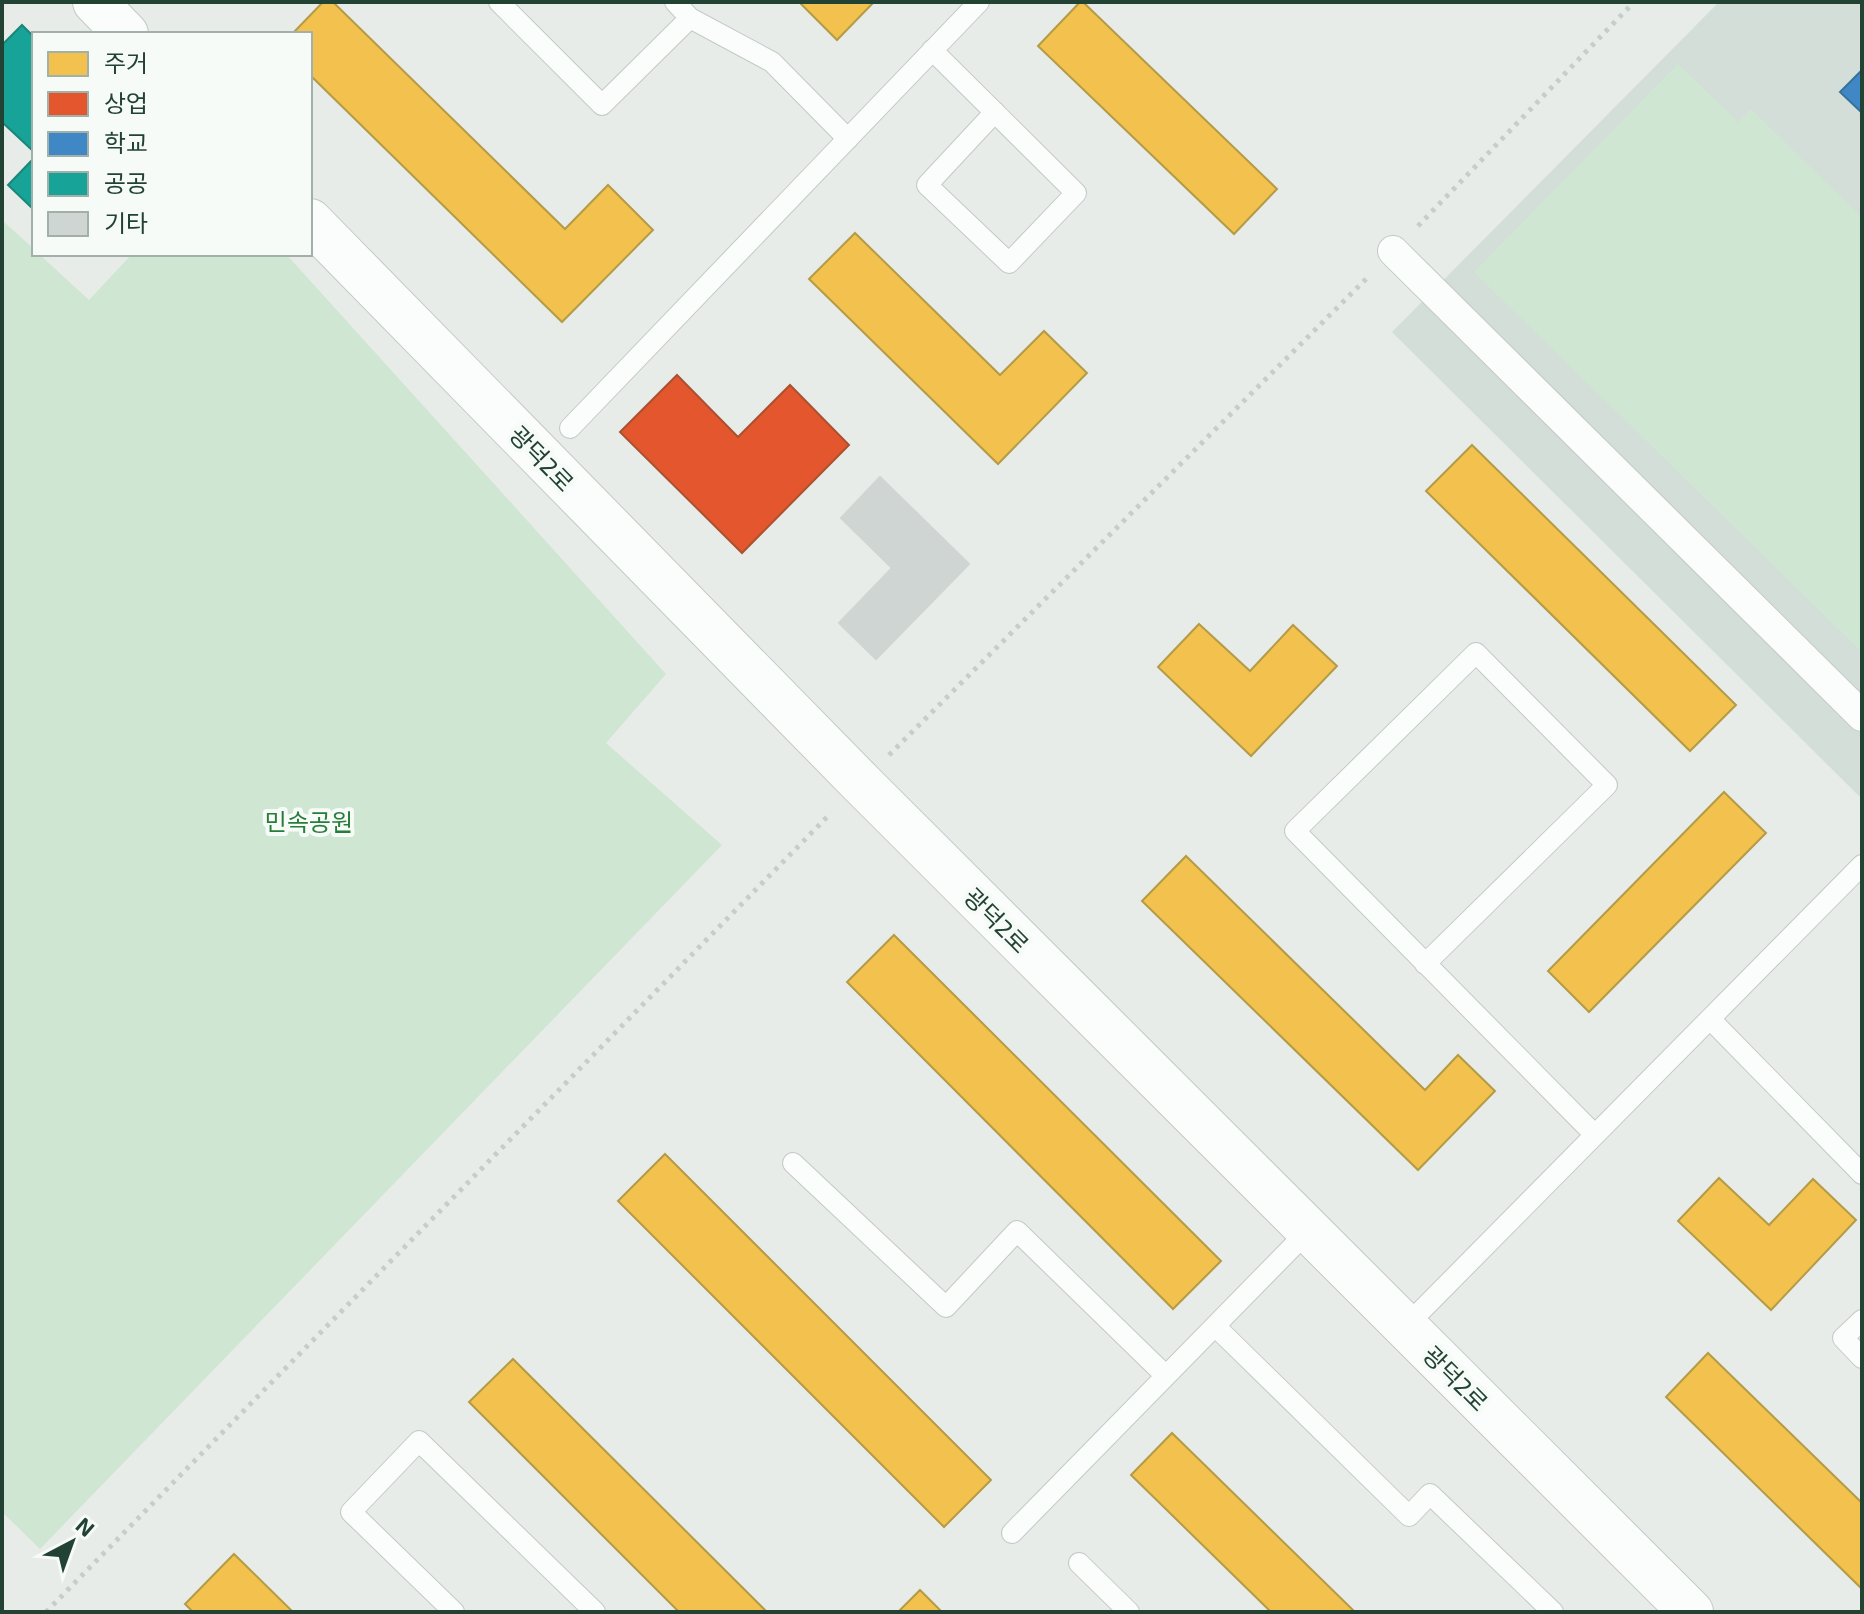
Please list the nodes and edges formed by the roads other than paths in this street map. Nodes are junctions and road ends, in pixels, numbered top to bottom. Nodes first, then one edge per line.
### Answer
1 (95, 2) edge
2 (499, 2) edge
3 (675, 2) edge
4 (979, 2) edge
5 (690, 18) junction
6 (124, 32) edge
7 (932, 50) junction
8 (995, 112) junction
9 (848, 139) junction
10 (312, 223) edge
11 (1393, 251) dead end
12 (570, 428) dead end
13 (1862, 716) edge
14 (1862, 865) edge
15 (1425, 964) junction
16 (1710, 1019) junction
17 (1595, 1135) junction
18 (793, 1163) dead end
19 (1862, 1174) edge
20 (1309, 1230) junction
21 (1862, 1320) edge
22 (1215, 1326) junction
23 (1405, 1327) junction
24 (1862, 1358) edge
25 (1166, 1376) junction
26 (1012, 1533) dead end
27 (1079, 1563) dead end
28 (454, 1612) edge
29 (595, 1612) edge
30 (1129, 1612) edge
31 (1553, 1612) edge
32 (1691, 1612) edge

1 - 6 street
2 - 5 lane
3 - 5 lane
4 - 7 lane
5 - 9 lane
7 - 8 lane
7 - 9 lane
8 - 8 lane
9 - 12 lane
10 - 20 street, 광덕2로
11 - 13 street
14 - 16 lane
15 - 15 lane
15 - 17 lane
16 - 17 lane
16 - 19 lane
17 - 23 lane
18 - 25 lane
20 - 22 lane
20 - 23 street, 광덕2로
21 - 24 lane
22 - 25 lane
22 - 31 lane
23 - 32 street, 광덕2로
25 - 26 lane
27 - 30 lane
28 - 29 lane

